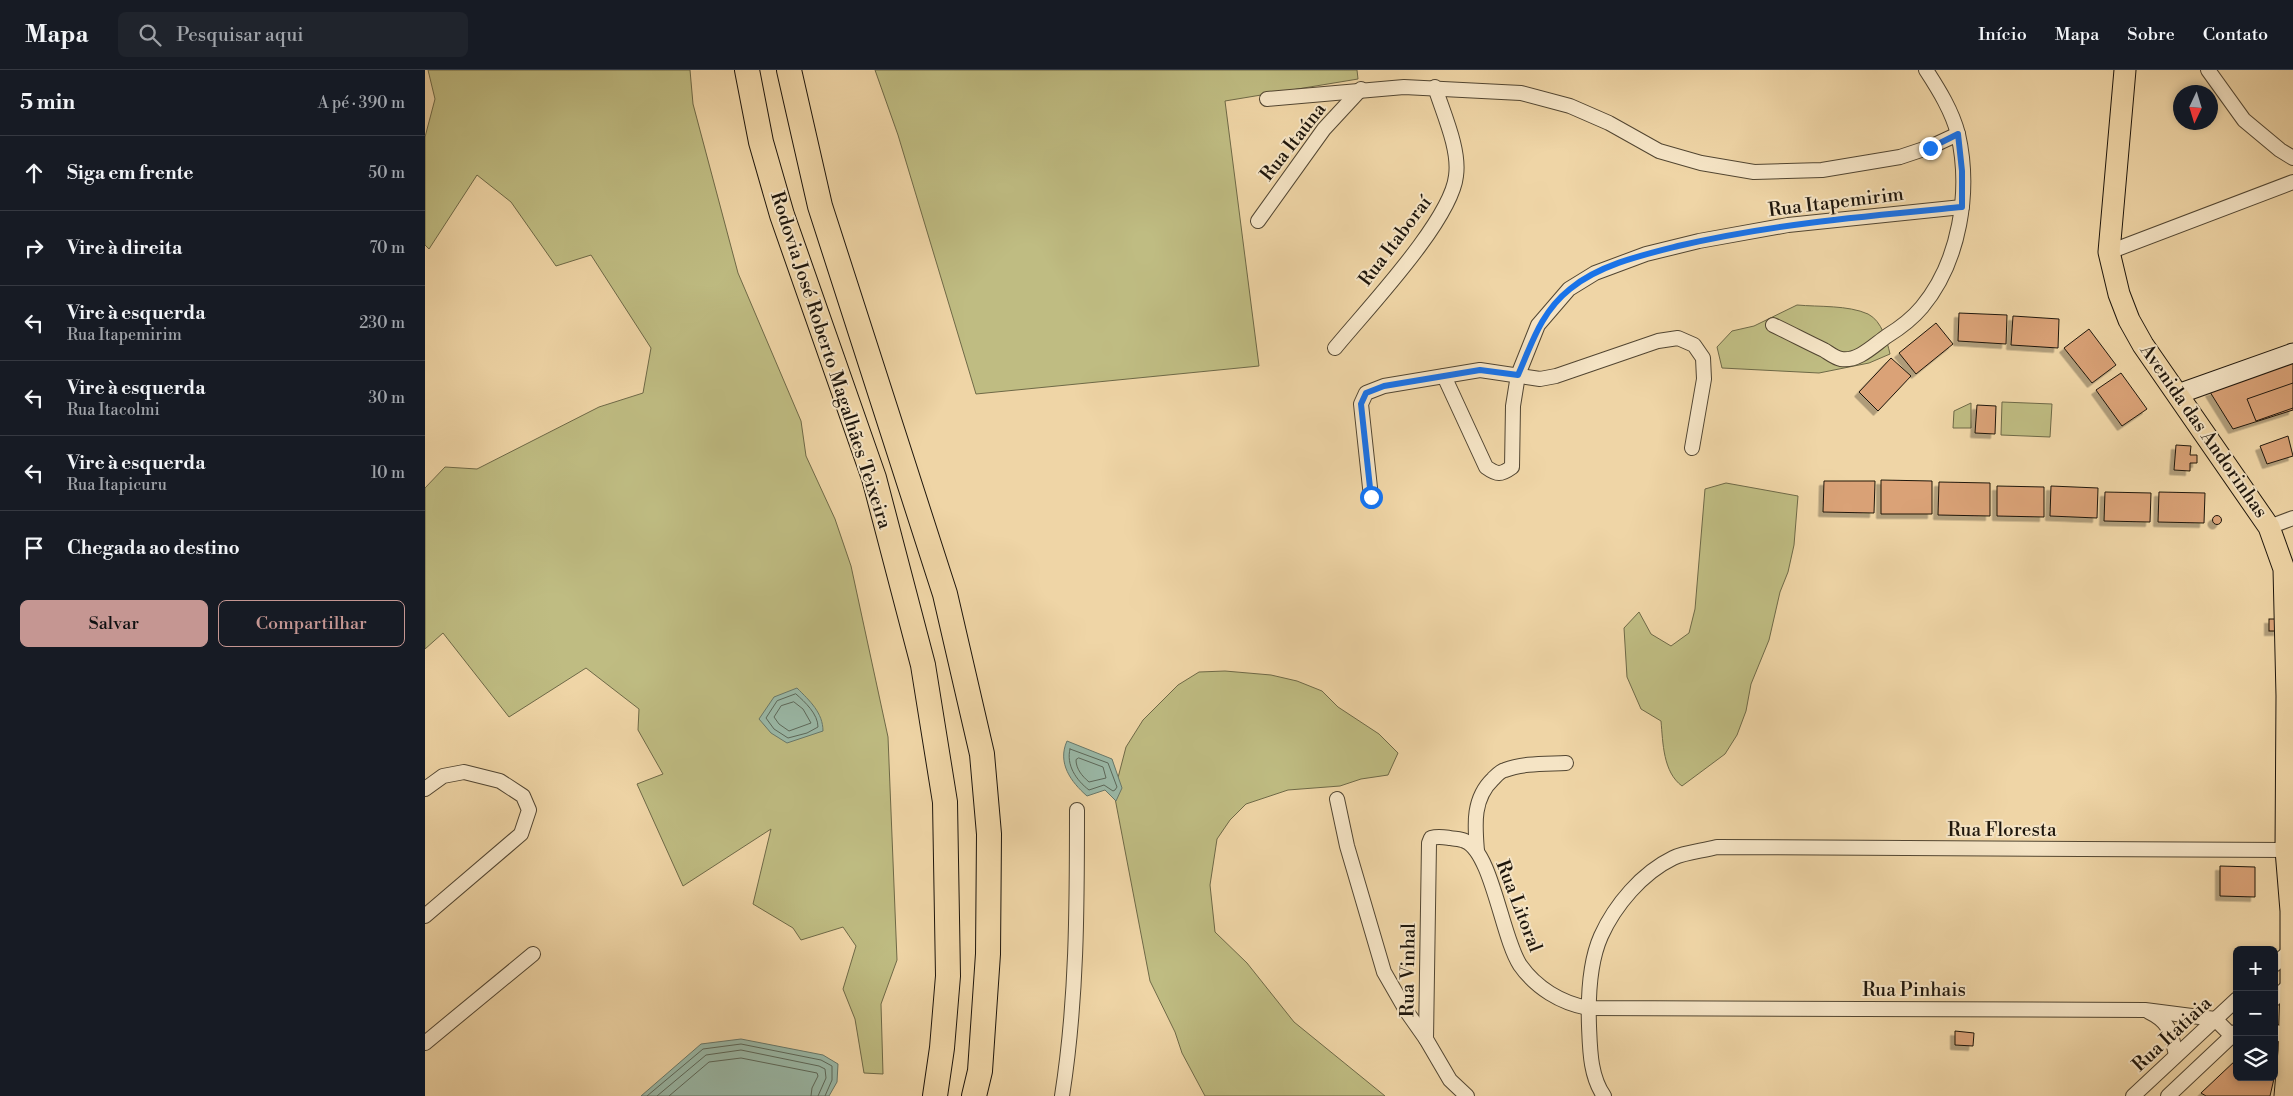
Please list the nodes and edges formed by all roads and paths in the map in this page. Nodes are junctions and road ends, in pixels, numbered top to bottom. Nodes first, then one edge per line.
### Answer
1 (747, 70) edge
2 (789, 70) edge
3 (1926, 70) edge
4 (2125, 70) edge
5 (2208, 70) edge
6 (1435, 87) junction
7 (1361, 90) junction
8 (1267, 99) dead end
9 (1958, 134) junction
10 (2293, 158) edge
11 (2293, 182) edge
12 (1962, 207) junction
13 (1257, 221) dead end
14 (2109, 252) junction
15 (1773, 325) dead end
16 (1335, 348) dead end
17 (2293, 353) edge
18 (1518, 375) junction
19 (1444, 376) junction
20 (2178, 394) junction
21 (1692, 448) dead end
22 (1371, 497) dead end
23 (2293, 518) edge
24 (2269, 526) junction
25 (2290, 723) edge
26 (1566, 763) dead end
27 (425, 790) edge
28 (1337, 799) dead end
29 (1077, 810) dead end
30 (1438, 836) joint
31 (2286, 850) junction
32 (1477, 852) junction
33 (2292, 911) edge
34 (425, 916) edge
35 (2291, 950) junction
36 (533, 954) dead end
37 (2278, 961) edge
38 (2292, 983) edge
39 (2278, 995) edge
40 (2233, 1003) edge
41 (1589, 1008) junction
42 (2145, 1010) junction
43 (2215, 1019) junction
44 (2233, 1033) edge
45 (2233, 1035) edge
46 (2282, 1035) edge
47 (1426, 1039) junction
48 (425, 1043) edge
49 (2176, 1055) junction
50 (935, 1096) edge
51 (974, 1096) edge
52 (1062, 1096) edge
53 (1467, 1096) edge
54 (1604, 1096) edge
55 (2133, 1096) edge
56 (2168, 1096) edge
57 (2285, 1096) edge

1 - 50 highway, Rodovia José Roberto Magalhães Teixeira
2 - 51 highway, Rodovia José Roberto Magalhães Teixeira
3 - 9 street
4 - 14 main road, Avenida das Andorinhas
5 - 10 street
6 - 7 street
6 - 9 street
6 - 16 street, Rua Itaboraí
7 - 8 street
7 - 13 street, Rua Itaúna
9 - 12 street
11 - 14 street
12 - 15 street
12 - 18 street, Rua Itapemirim
14 - 20 main road, Avenida das Andorinhas
17 - 20 street
18 - 19 street
18 - 19 street, Rua Itapemirim
18 - 21 street
19 - 22 street
20 - 24 main road, Avenida das Andorinhas
23 - 24 street
24 - 25 main road, Avenida das Andorinhas
25 - 31 main road, Avenida das Andorinhas
26 - 32 street
27 - 34 street
28 - 47 street
29 - 52 street
30 - 32 street, Rua Litoral
30 - 47 street, Rua Vinhal
31 - 33 main road, Avenida das Andorinhas
31 - 41 street, Rua Floresta
32 - 41 street, Rua Litoral
33 - 35 main road, Avenida das Andorinhas
35 - 37 street
35 - 38 main road, Avenida das Andorinhas
36 - 48 street
38 - 39 street
38 - 46 main road, Avenida das Andorinhas
40 - 43 street, Rua Itatiaia
41 - 42 street, Rua Pinhais
41 - 54 street
42 - 43 street, Rua Pinhais
42 - 49 street
43 - 44 street
43 - 49 street, Rua Itatiaia
45 - 56 street
46 - 57 main road, Avenida das Andorinhas
47 - 53 street, Rua Vinhal
49 - 55 street, Rua Itatiaia

